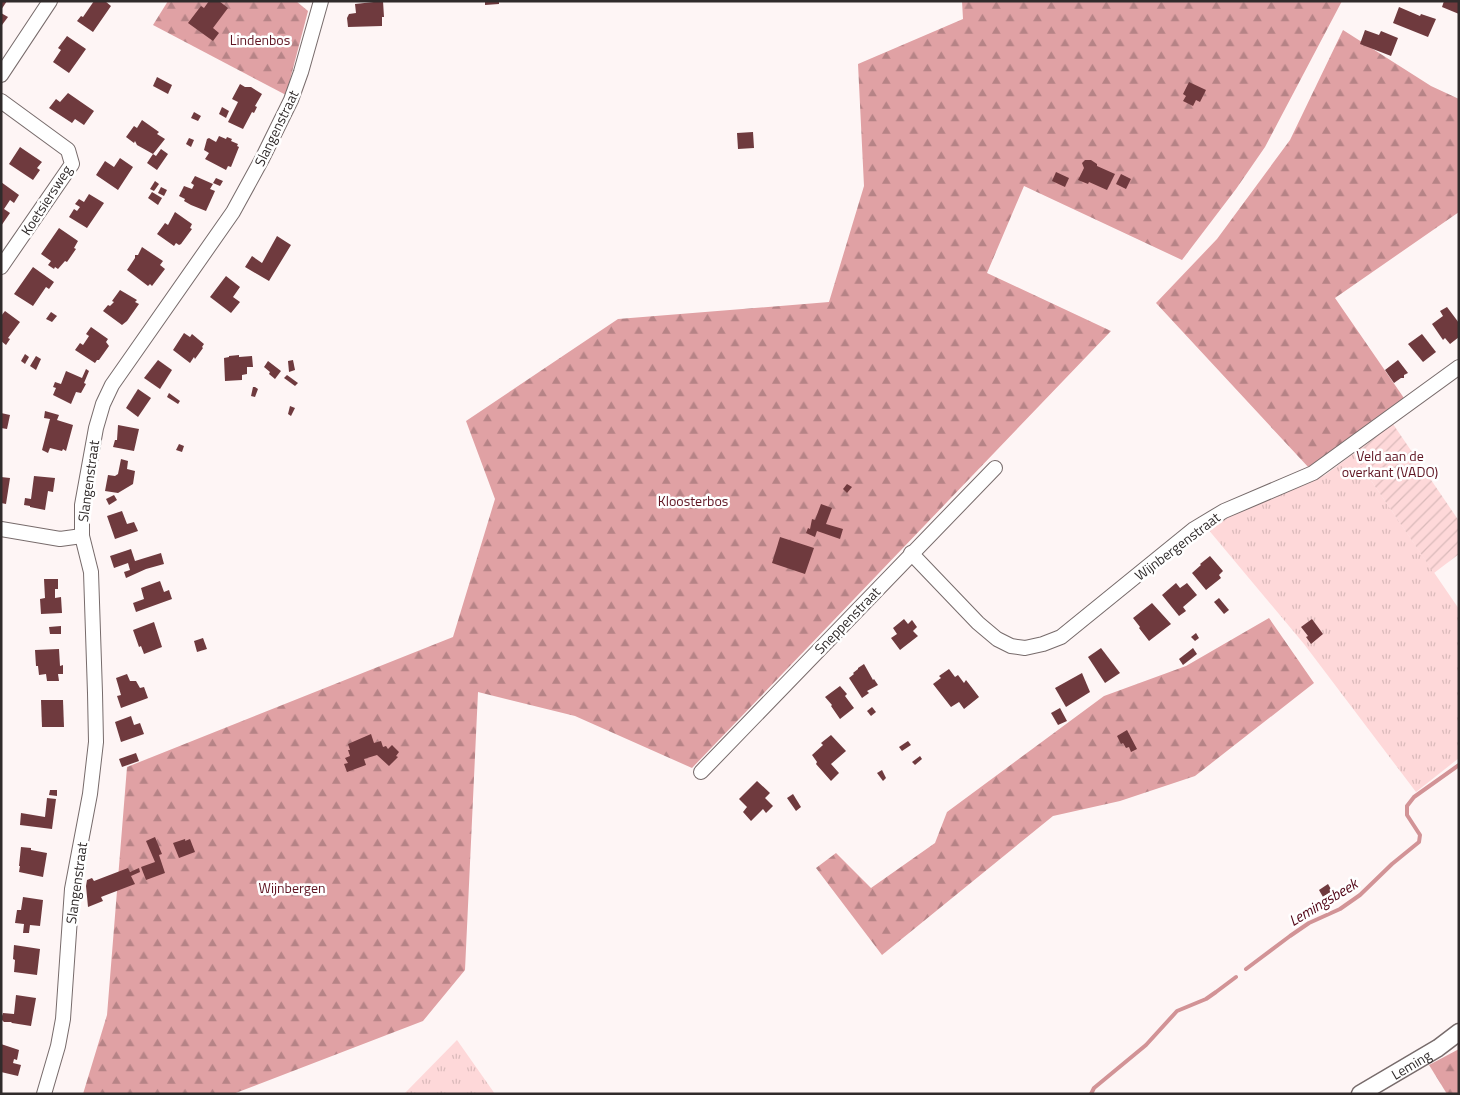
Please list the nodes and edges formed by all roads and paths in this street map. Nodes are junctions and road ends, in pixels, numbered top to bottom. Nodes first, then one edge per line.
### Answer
1 (50, 1) edge
2 (321, 1) edge
3 (1, 75) edge
4 (1, 102) edge
5 (1, 268) edge
6 (1459, 367) edge
7 (995, 468) dead end
8 (1, 529) edge
9 (82, 536) junction
10 (911, 553) junction
11 (700, 772) dead end
12 (1459, 1032) edge
13 (44, 1094) edge
14 (1360, 1094) edge

1 - 3 street
2 - 9 street, Slangenstraat
4 - 5 street, Koetsiersweg
6 - 10 street, Wijnbergenstraat
7 - 10 street, Sneppenstraat
8 - 9 street
9 - 13 street, Slangenstraat
10 - 11 street, Sneppenstraat
12 - 14 street, Leming

